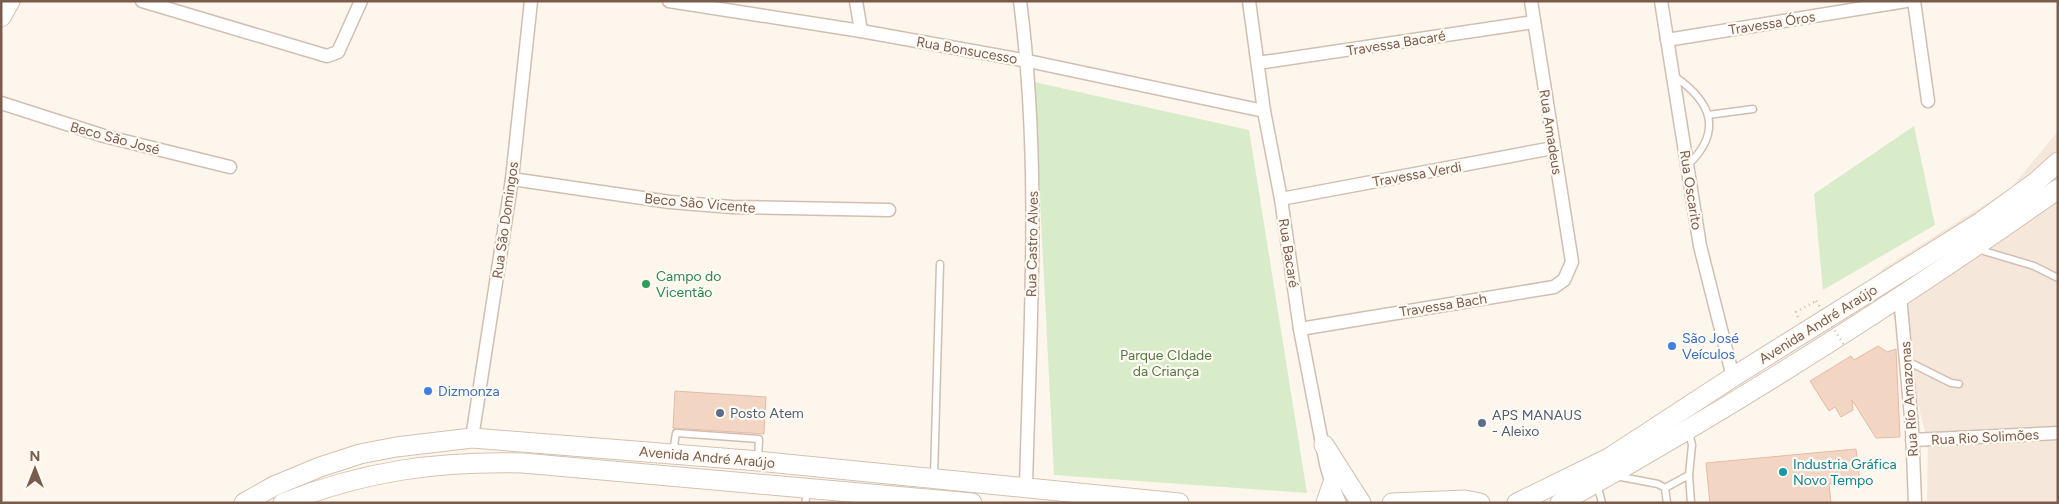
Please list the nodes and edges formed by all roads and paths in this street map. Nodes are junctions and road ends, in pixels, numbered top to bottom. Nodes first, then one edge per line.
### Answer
1 (10, 1) edge
2 (142, 1) edge
3 (361, 1) edge
4 (531, 1) edge
5 (669, 1) edge
6 (856, 1) edge
7 (1020, 1) edge
8 (1249, 1) edge
9 (1531, 1) edge
10 (1661, 1) edge
11 (1906, 1) edge
12 (1914, 1) edge
13 (714, 5) edge
14 (1, 17) edge
15 (1534, 22) junction
16 (861, 31) junction
17 (1667, 40) junction
18 (1028, 61) junction
19 (1258, 64) junction
20 (1672, 75) junction
21 (1928, 101) dead end
22 (1, 103) edge
23 (1753, 109) dead end
24 (1264, 111) junction
25 (1708, 115) junction
26 (1553, 148) junction
27 (2058, 162) edge
28 (1687, 166) junction
29 (230, 167) dead end
30 (512, 179) junction
31 (2058, 190) edge
32 (1281, 199) junction
33 (889, 210) dead end
34 (1974, 247) junction
35 (1572, 262) joint
36 (940, 264) dead end
37 (2058, 278) edge
38 (1900, 296) junction
39 (1796, 312) dead end
40 (1300, 329) junction
41 (1844, 345) dead end
42 (1906, 361) junction
43 (1733, 377) junction
44 (1959, 384) dead end
45 (1688, 428) junction
46 (2058, 433) edge
47 (472, 438) junction
48 (1912, 440) junction
49 (1324, 445) junction
50 (1689, 475) junction
51 (934, 478) junction
52 (1603, 479) junction
53 (1026, 487) junction
54 (1665, 488) junction
55 (1329, 494) edge
56 (807, 495) edge
57 (244, 503) edge
58 (283, 503) edge
59 (972, 503) edge
60 (1179, 503) edge
61 (1340, 503) edge
62 (1361, 503) edge
63 (1392, 503) edge
64 (1480, 503) edge
65 (1517, 503) edge
66 (1560, 503) edge
67 (1602, 503) edge
68 (1667, 503) edge
69 (1691, 503) edge
70 (1915, 503) edge

1 - 14 main road
2 - 3 street
4 - 30 street, Rua São Domingos
5 - 13 street, Rua Bonsucesso
6 - 16 street
7 - 18 street, Rua Castro Alves
8 - 19 street, Rua Bacaré
9 - 15 street, Rua Amadeus
10 - 17 street, Rua Oscarito
11 - 17 street, Travessa Óros
12 - 21 street
13 - 16 street, Rua Bonsucesso
15 - 19 street, Travessa Bacaré
15 - 26 street, Rua Amadeus
16 - 18 street, Rua Bonsucesso
17 - 20 street, Rua Oscarito
18 - 24 street, Rua Bonsucesso
18 - 53 street, Rua Castro Alves
19 - 24 street, Rua Bacaré
20 - 25 lane
20 - 28 street, Rua Oscarito
22 - 29 street, Beco São José
23 - 25 lane
24 - 32 street, Rua Bacaré
25 - 28 lane
26 - 32 street, Travessa Verdi
26 - 35 street, Rua Amadeus
27 - 43 main road, Avenida André Araújo
28 - 43 street, Rua Oscarito
30 - 33 street, Beco São Vicente
30 - 47 street, Rua São Domingos
31 - 34 main road, Avenida André Araújo
32 - 40 street, Rua Bacaré
34 - 37 lane
34 - 38 main road, Avenida André Araújo
35 - 40 street, Travessa Bach
36 - 51 lane
38 - 42 street, Rua Río Amazonas
38 - 45 main road, Avenida André Araújo
39 - 41 path, bridge
40 - 49 street, Rua Bacaré
42 - 44 lane
42 - 48 street, Rua Río Amazonas
43 - 65 main road, Avenida André Araújo
45 - 50 lane
45 - 52 main road, Avenida André Araújo
46 - 48 street, Rua Rio Solimões
47 - 51 main road, Avenida André Araújo
47 - 57 main road, Avenida André Araújo
48 - 70 street, Rua Río Amazonas
49 - 55 street, Rua Bacaré
49 - 62 main road
50 - 54 lane
50 - 69 lane
51 - 53 main road, Avenida André Araújo
52 - 54 lane
52 - 66 main road, Avenida André Araújo
52 - 67 lane
53 - 60 main road, Avenida André Araújo
54 - 68 lane
55 - 61 street, Rua Bacaré
56 - 58 main road, Avenida André Araújo
56 - 59 main road, Avenida André Araújo
63 - 64 main road

